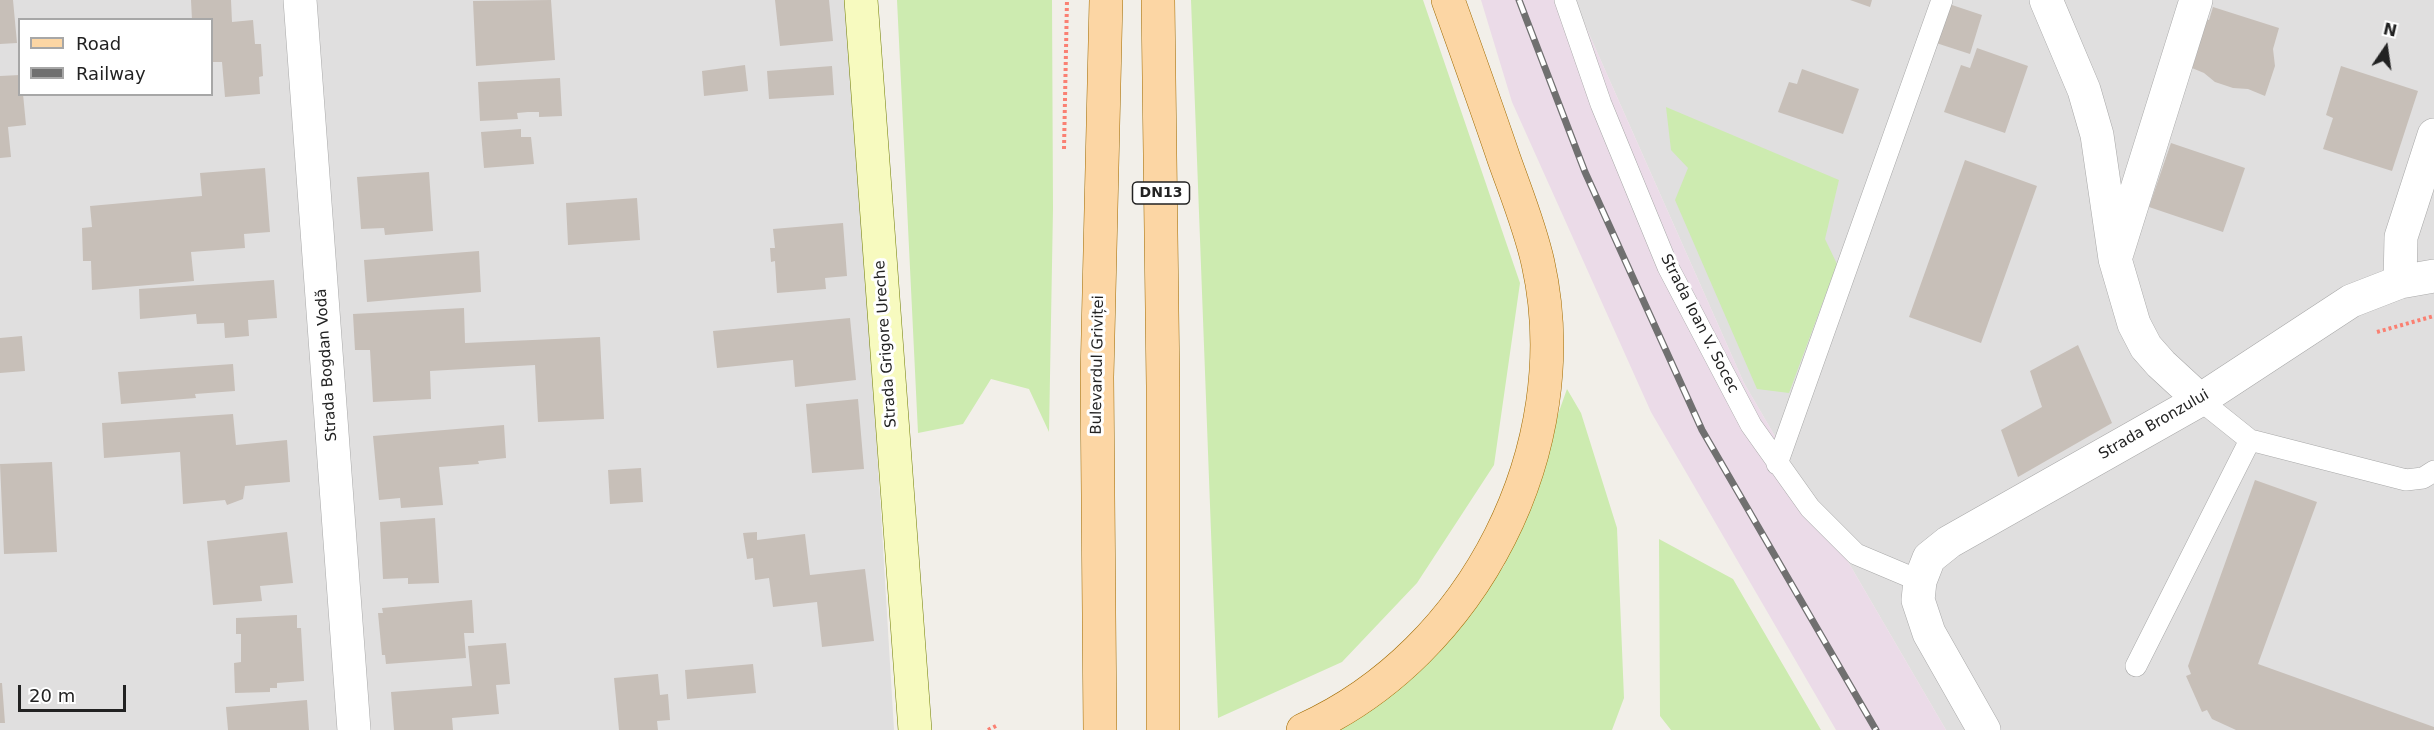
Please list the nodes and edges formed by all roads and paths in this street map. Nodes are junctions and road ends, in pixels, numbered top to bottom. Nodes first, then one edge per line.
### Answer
1 (300, 0) edge
2 (861, 0) edge
3 (1106, 0) edge
4 (1158, 0) edge
5 (1448, 0) edge
6 (1565, 0) edge
7 (1942, 0) edge
8 (2046, 0) edge
9 (2196, 0) edge
10 (2434, 135) edge
11 (2115, 259) junction
12 (2434, 276) edge
13 (2400, 282) junction
14 (2200, 400) junction
15 (2250, 440) junction
16 (1777, 464) junction
17 (2434, 471) edge
18 (1920, 581) junction
19 (2136, 666) dead end
20 (912, 688) junction
21 (996, 726) dead end
22 (354, 730) edge
23 (915, 730) edge
24 (940, 730) edge
25 (988, 730) edge
26 (1100, 730) edge
27 (1163, 730) edge
28 (1303, 730) edge
29 (1984, 730) edge

1 - 22 street, Strada Bogdan Vodă
2 - 20 main road, Strada Grigore Ureche
3 - 26 main road, Bulevardul Griviței
4 - 27 main road, DN13
5 - 28 main road
6 - 16 lane, Strada Ioan V. Socec
7 - 16 lane
8 - 11 street
9 - 11 street
10 - 13 street
11 - 14 street
12 - 13 street, Strada Bronzului
13 - 14 street, Strada Bronzului
14 - 15 lane
14 - 18 street, Strada Bronzului
15 - 17 lane
15 - 19 lane
16 - 18 lane, Strada Ioan V. Socec
18 - 29 street
20 - 23 main road, Strada Grigore Ureche
20 - 24 main road, Strada Grigore Ureche
21 - 25 path

